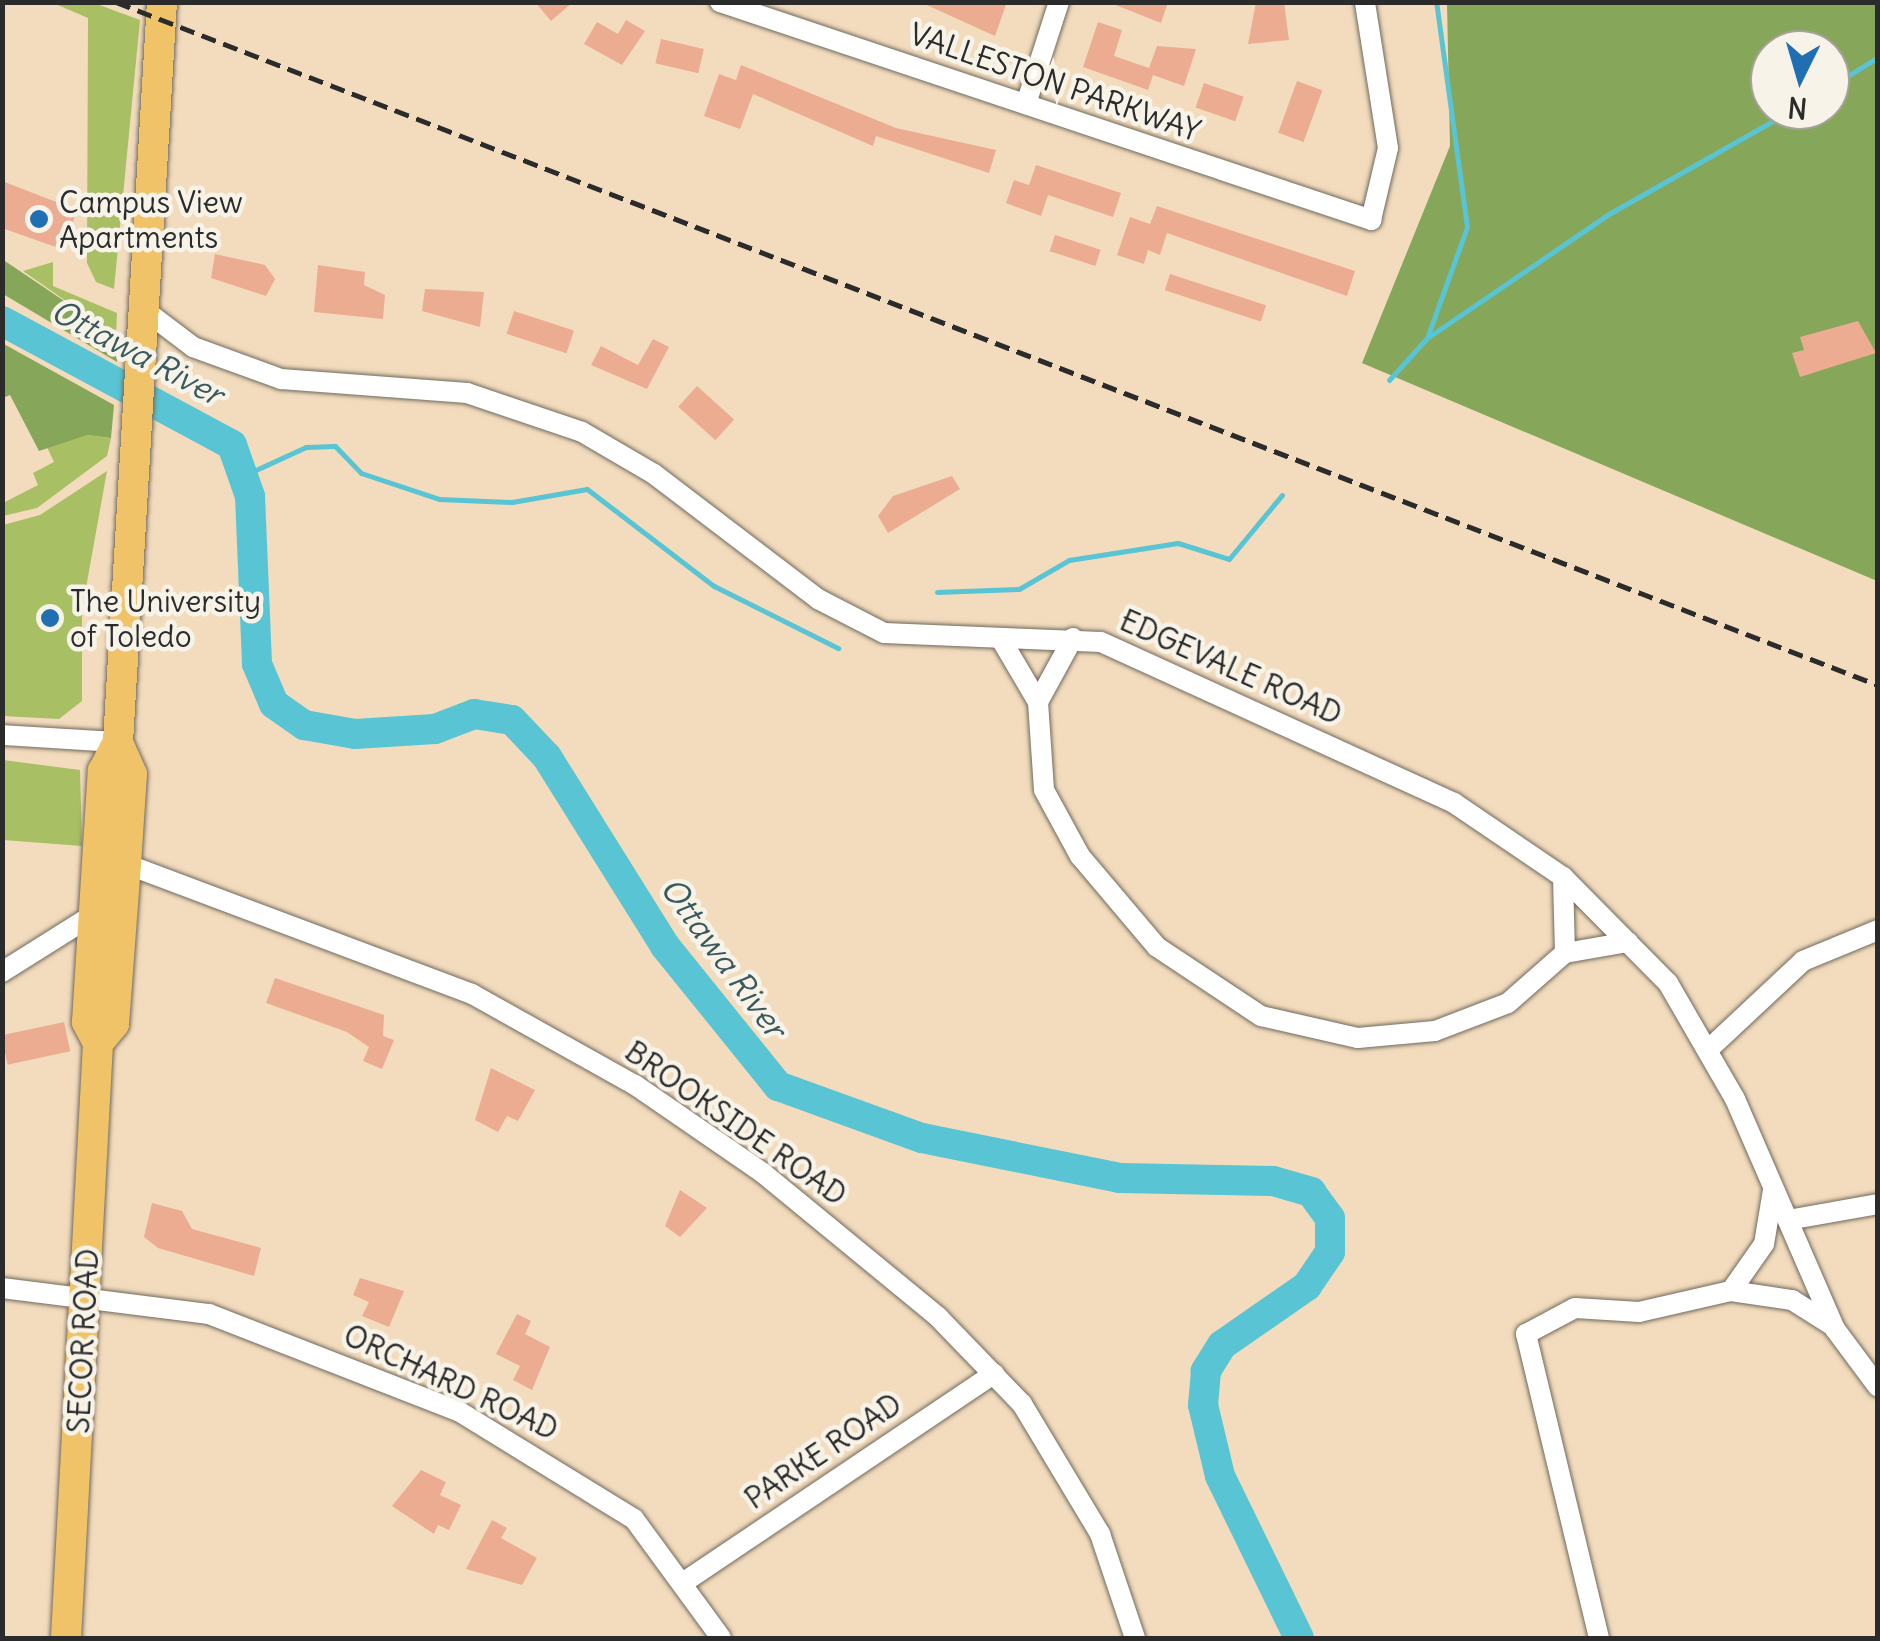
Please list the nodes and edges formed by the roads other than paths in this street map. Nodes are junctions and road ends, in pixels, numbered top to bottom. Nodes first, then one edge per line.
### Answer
1 (162, 2) edge
2 (720, 2) edge
3 (795, 2) edge
4 (1059, 2) edge
5 (1366, 2) edge
6 (788, 24) junction
7 (1026, 104) junction
8 (143, 309) junction
9 (1073, 638) junction
10 (1002, 641) junction
11 (1038, 702) junction
12 (2, 735) edge
13 (118, 742) junction
14 (126, 864) junction
15 (1564, 877) junction
16 (94, 914) junction
17 (1878, 930) edge
18 (1628, 942) junction
19 (1565, 952) junction
20 (2, 972) edge
21 (98, 1043) junction
22 (1710, 1048) junction
23 (1772, 1179) junction
24 (1878, 1204) edge
25 (1788, 1220) junction
26 (2, 1288) edge
27 (1731, 1291) junction
28 (86, 1294) junction
29 (1835, 1329) junction
30 (994, 1374) junction
31 (1878, 1387) edge
32 (687, 1580) junction
33 (66, 1638) edge
34 (722, 1638) edge
35 (1135, 1638) edge
36 (1599, 1638) edge

1 - 8 main road, SECOR ROAD
2 - 6 street, VALLESTON PARKWAY
3 - 6 street
4 - 7 street
5 - 7 street, VALLESTON PARKWAY
6 - 7 street, VALLESTON PARKWAY
8 - 10 street, EDGEVALE ROAD
8 - 13 main road, SECOR ROAD
9 - 10 street, EDGEVALE ROAD
9 - 11 street
9 - 15 street, EDGEVALE ROAD
10 - 11 street
11 - 19 street
12 - 13 street
13 - 14 main road, SECOR ROAD
13 - 16 main road, SECOR ROAD
14 - 21 main road, SECOR ROAD
14 - 30 street, BROOKSIDE ROAD
15 - 18 street, EDGEVALE ROAD
15 - 19 street
16 - 20 street
16 - 21 main road, SECOR ROAD
17 - 22 street
18 - 19 street
18 - 22 street, EDGEVALE ROAD
21 - 28 main road, SECOR ROAD
22 - 23 street, EDGEVALE ROAD
23 - 25 street, EDGEVALE ROAD
23 - 27 street
24 - 25 street
25 - 29 street, EDGEVALE ROAD
26 - 28 street, ORCHARD ROAD
27 - 29 street
27 - 36 street
28 - 32 street, ORCHARD ROAD
28 - 33 main road, SECOR ROAD
29 - 31 street, EDGEVALE ROAD
30 - 32 street, PARKE ROAD
30 - 35 street, BROOKSIDE ROAD
32 - 34 street, ORCHARD ROAD

